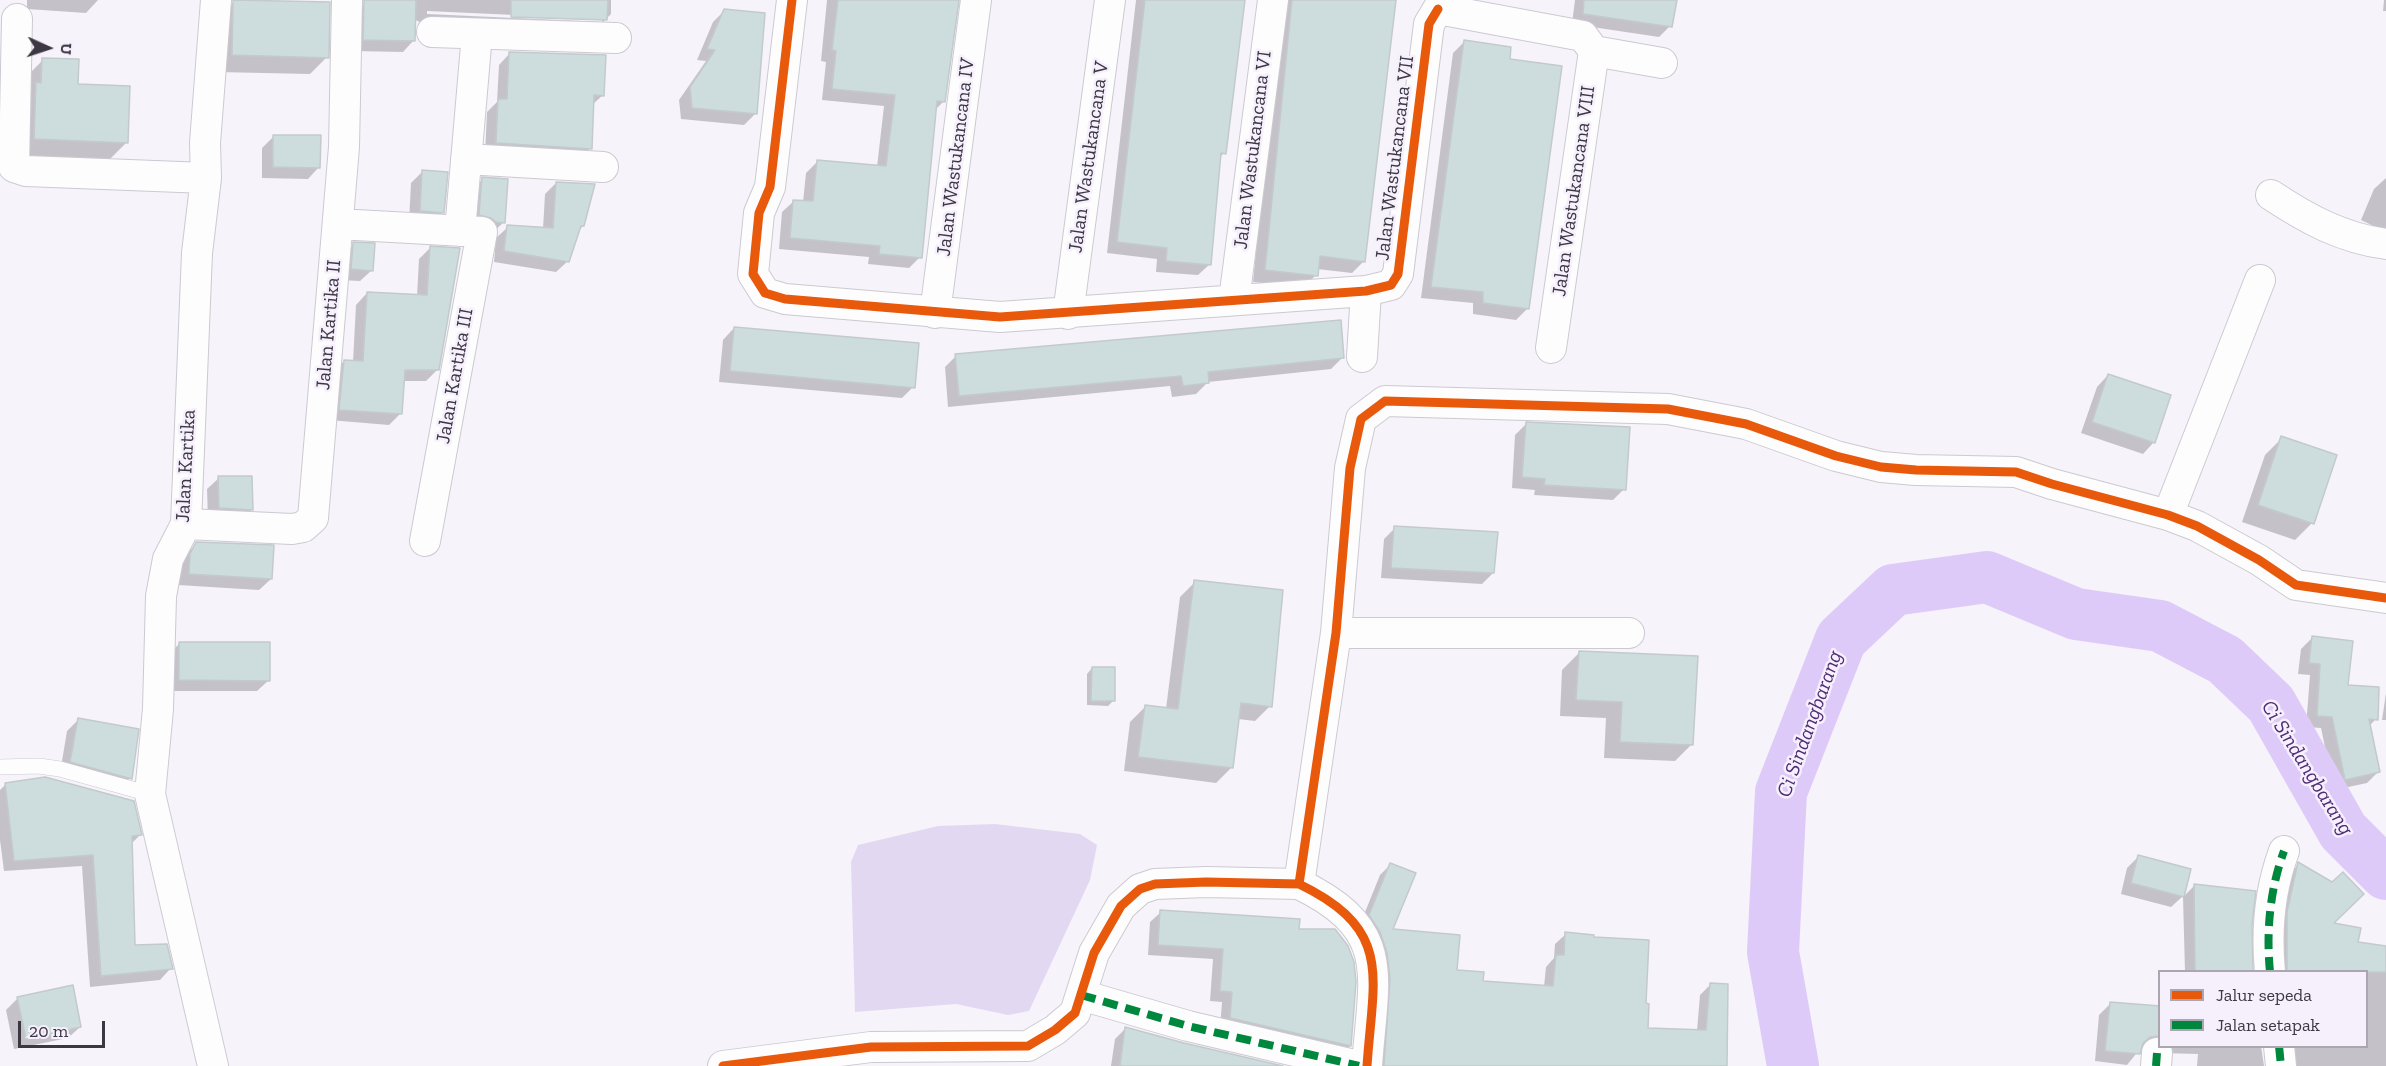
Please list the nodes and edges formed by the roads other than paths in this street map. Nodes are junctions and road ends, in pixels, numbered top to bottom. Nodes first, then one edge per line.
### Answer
1 (216, 0) edge
2 (347, 0) edge
3 (792, 0) edge
4 (976, 0) edge
5 (1110, 0) edge
6 (1273, 0) edge
7 (1437, 5) edge
8 (17, 19) dead end
9 (432, 32) dead end
10 (477, 34) junction
11 (616, 38) dead end
12 (1588, 44) junction
13 (1662, 63) dead end
14 (466, 159) junction
15 (603, 167) dead end
16 (206, 178) junction
17 (2271, 195) dead end
18 (338, 224) junction
19 (460, 231) junction
20 (2386, 244) edge
21 (2260, 280) dead end
22 (1366, 291) junction
23 (1234, 300) junction
24 (935, 313) junction
25 (1068, 314) junction
26 (1551, 348) dead end
27 (1362, 357) dead end
28 (2168, 515) junction
29 (186, 524) junction
30 (425, 541) dead end
31 (2386, 598) edge
32 (1335, 633) junction
33 (1629, 633) dead end
34 (0, 767) edge
35 (150, 794) junction
36 (2283, 850) dead end
37 (1299, 884) junction
38 (2270, 970) edge
39 (1081, 995) junction
40 (2279, 1048) edge
41 (213, 1066) edge
42 (723, 1066) edge
43 (1359, 1066) edge
44 (1367, 1066) edge
45 (2281, 1066) edge

1 - 16 street, Jalan Kartika
2 - 18 street, Jalan Kartika II
3 - 24 street, Jalan Wastukancana VII
4 - 24 street, Jalan Wastukancana IV
5 - 25 street, Jalan Wastukancana V
6 - 23 street, Jalan Wastukancana VI
7 - 12 street
7 - 22 street, Jalan Wastukancana VII
8 - 16 street
9 - 10 street
10 - 11 street
10 - 14 street
12 - 13 street
12 - 26 street, Jalan Wastukancana VIII
14 - 15 street
14 - 19 street
16 - 29 street, Jalan Kartika
17 - 20 street
18 - 19 street, Jalan Kartika III
18 - 29 street, Jalan Kartika II
19 - 30 street, Jalan Kartika III
21 - 28 street
22 - 23 street, Jalan Wastukancana VII
22 - 27 street
23 - 25 street, Jalan Wastukancana VII
24 - 25 street, Jalan Wastukancana VII
28 - 31 street
28 - 32 street
29 - 35 street, Jalan Kartika
32 - 33 street
32 - 37 street
34 - 35 lane
35 - 41 street, Jalan Kartika
36 - 38 street
37 - 39 street
37 - 44 street
39 - 42 street
39 - 43 street
40 - 45 street

